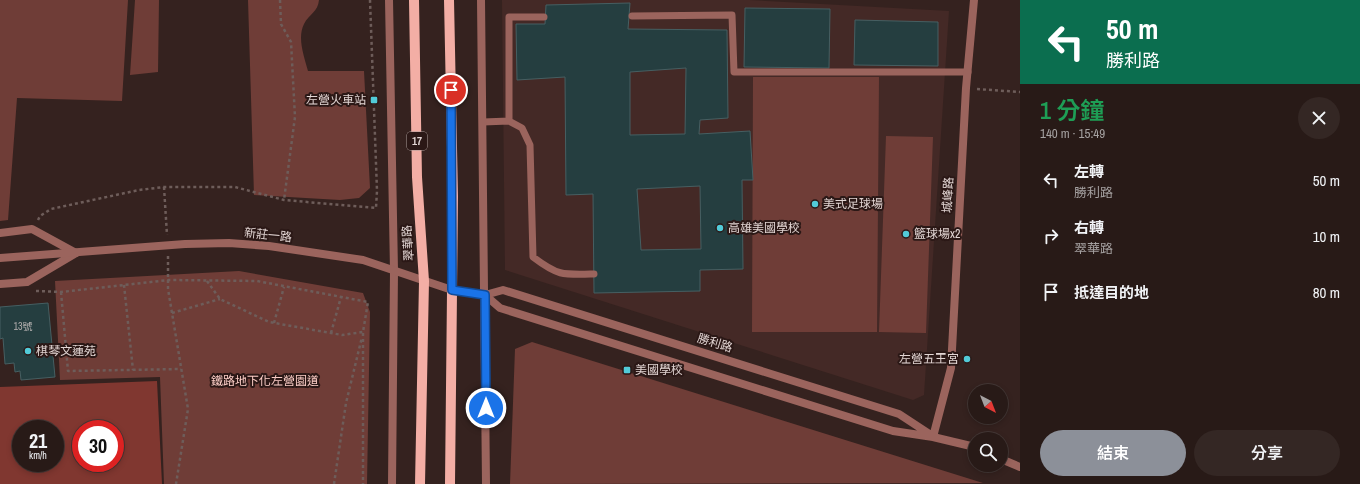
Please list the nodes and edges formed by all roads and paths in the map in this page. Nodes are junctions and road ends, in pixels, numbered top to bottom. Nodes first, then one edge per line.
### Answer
1 (280, 0) edge
2 (370, 0) edge
3 (388, 0) edge
4 (414, 0) edge
5 (449, 0) edge
6 (481, 0) edge
7 (974, 0) edge
8 (544, 16) dead end
9 (632, 16) dead end
10 (968, 72) junction
11 (966, 88) junction
12 (1020, 92) edge
13 (509, 121) junction
14 (483, 122) junction
15 (284, 200) junction
16 (40, 216) dead end
17 (0, 233) edge
18 (76, 253) junction
19 (0, 258) edge
20 (394, 271) junction
21 (594, 274) dead end
22 (169, 280) junction
23 (207, 281) junction
24 (424, 281) junction
25 (0, 284) edge
26 (124, 285) junction
27 (284, 286) junction
28 (29, 290) dead end
29 (452, 290) junction
30 (61, 292) junction
31 (485, 295) junction
32 (341, 297) junction
33 (220, 298) junction
34 (172, 313) junction
35 (274, 323) junction
36 (363, 332) junction
37 (331, 333) junction
38 (181, 368) junction
39 (132, 370) junction
40 (933, 437) junction
41 (968, 445) edge
42 (1008, 462) edge
43 (1020, 467) edge
44 (176, 484) edge
45 (334, 484) edge
46 (363, 484) edge
47 (392, 484) edge
48 (420, 484) edge
49 (450, 484) edge
50 (486, 484) edge

1 - 15 path
2 - 15 path
3 - 20 street, 翠華路
4 - 24 main road, 翠華路 / 17
5 - 29 main road
6 - 14 street
7 - 10 street, 城峰路
8 - 13 lane
9 - 10 lane
10 - 11 street, 城峰路
11 - 12 path
11 - 40 street, 城峰路
13 - 14 lane
13 - 21 lane
14 - 31 street
15 - 16 path
17 - 18 street
18 - 19 street, 新莊一路
18 - 20 street, 新莊一路
18 - 25 street, 新莊一路
20 - 24 street, 新莊一路
20 - 47 street, 翠華路
22 - 23 path
22 - 26 path
22 - 34 path
23 - 27 path
23 - 33 path
24 - 29 street, 新莊一路
24 - 48 main road, 翠華路 / 17
26 - 30 path
26 - 39 path
27 - 32 path
27 - 35 path
28 - 30 path
29 - 31 street, 勝利路
29 - 49 main road
30 - 39 path
31 - 40 street, 勝利路
31 - 40 street, 勝利路
31 - 50 street
32 - 36 path
32 - 37 path
33 - 34 path
33 - 35 path
34 - 38 path
35 - 37 path
36 - 37 path
36 - 45 path
36 - 46 path
38 - 39 path
38 - 44 path
40 - 41 street, 勝利路
42 - 43 street

